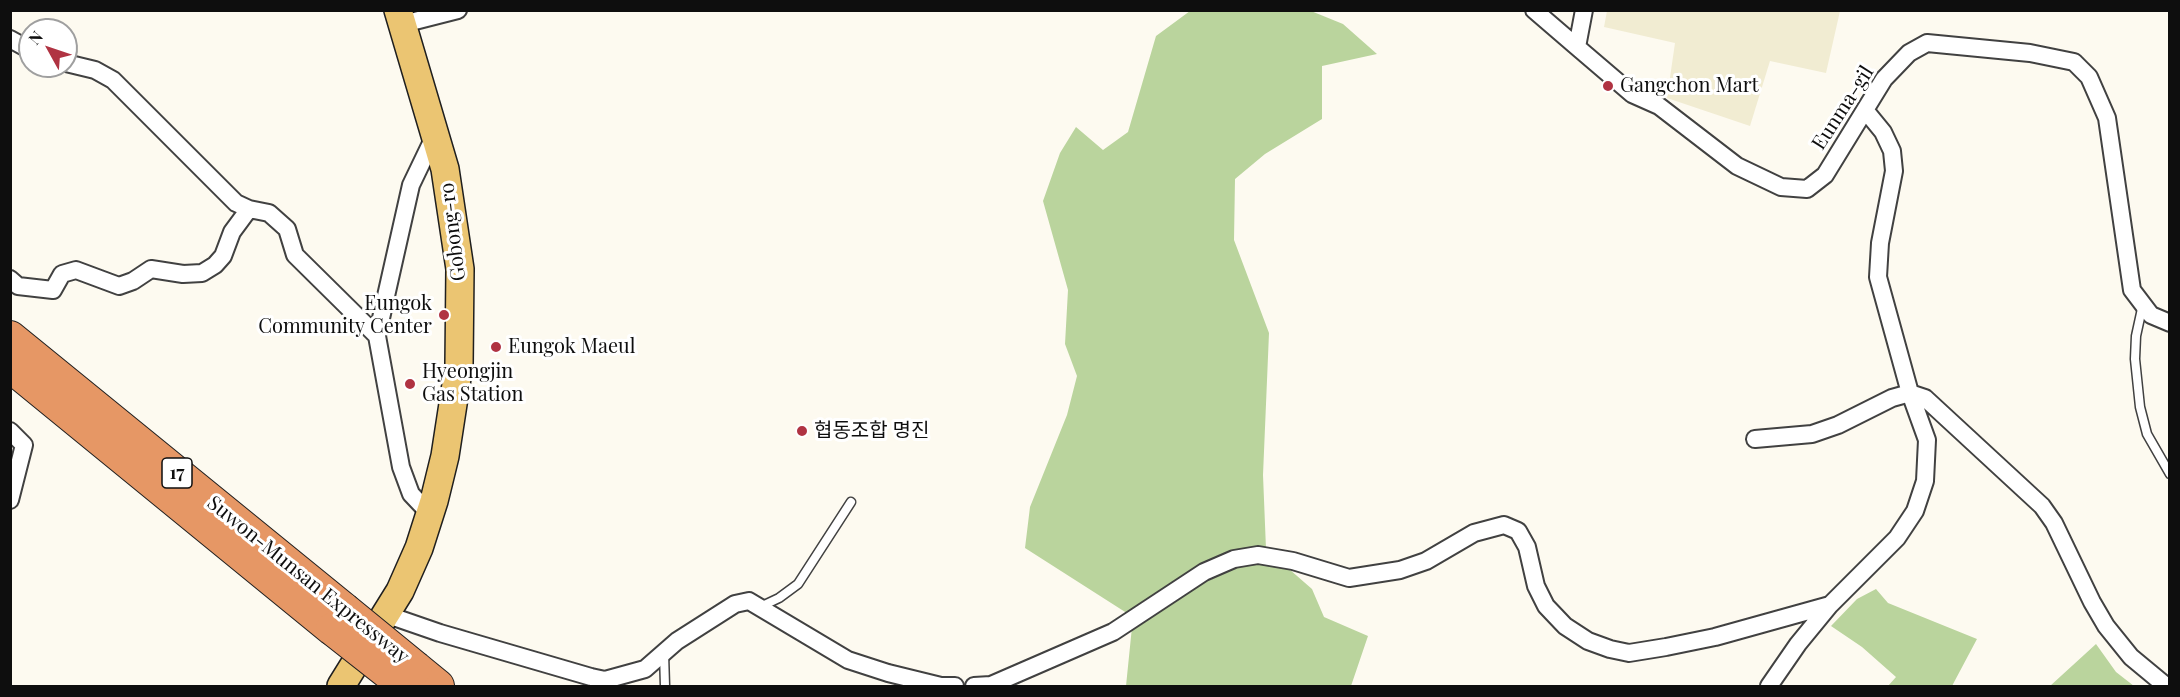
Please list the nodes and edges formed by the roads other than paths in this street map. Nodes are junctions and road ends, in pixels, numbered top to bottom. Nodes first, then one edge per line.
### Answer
1 (458, 10) edge
2 (1534, 10) edge
3 (1584, 10) edge
4 (401, 17) edge
5 (1577, 47) junction
6 (78, 66) edge
7 (1865, 110) junction
8 (435, 135) junction
9 (249, 209) junction
10 (10, 279) edge
11 (2143, 304) junction
12 (2169, 323) edge
13 (377, 336) junction
14 (10, 337) edge
15 (10, 366) edge
16 (1910, 393) junction
17 (10, 431) edge
18 (1755, 439) dead end
19 (2169, 474) edge
20 (10, 500) edge
21 (851, 502) dead end
22 (430, 514) junction
23 (1830, 605) junction
24 (760, 607) junction
25 (386, 614) junction
26 (338, 619) junction
27 (664, 652) junction
28 (420, 680) edge
29 (340, 687) edge
30 (665, 687) edge
31 (955, 687) edge
32 (974, 687) edge
33 (1769, 687) edge
34 (2166, 687) edge

1 - 4 street
2 - 5 street, Eunma-gil
3 - 5 street
4 - 8 main road, Gobong-ro
5 - 7 street, Eunma-gil
6 - 9 street
7 - 11 street, Eunma-gil
7 - 16 street
8 - 13 street
8 - 22 main road, Gobong-ro
9 - 10 street
9 - 13 street
11 - 12 street, Eunma-gil
11 - 19 lane
13 - 22 street
14 - 26 highway, Suwon-Munsan Expressway / 17
15 - 26 highway, Suwon-Munsan Expressway / 17
16 - 18 street
16 - 23 street
16 - 34 street
17 - 20 street
21 - 24 lane
22 - 25 main road, Gobong-ro
23 - 32 street
23 - 33 street
24 - 27 street
24 - 31 street
25 - 27 street
25 - 29 main road, Gobong-ro
26 - 28 highway, Suwon-Munsan Expressway / 17, bridge
27 - 30 lane

